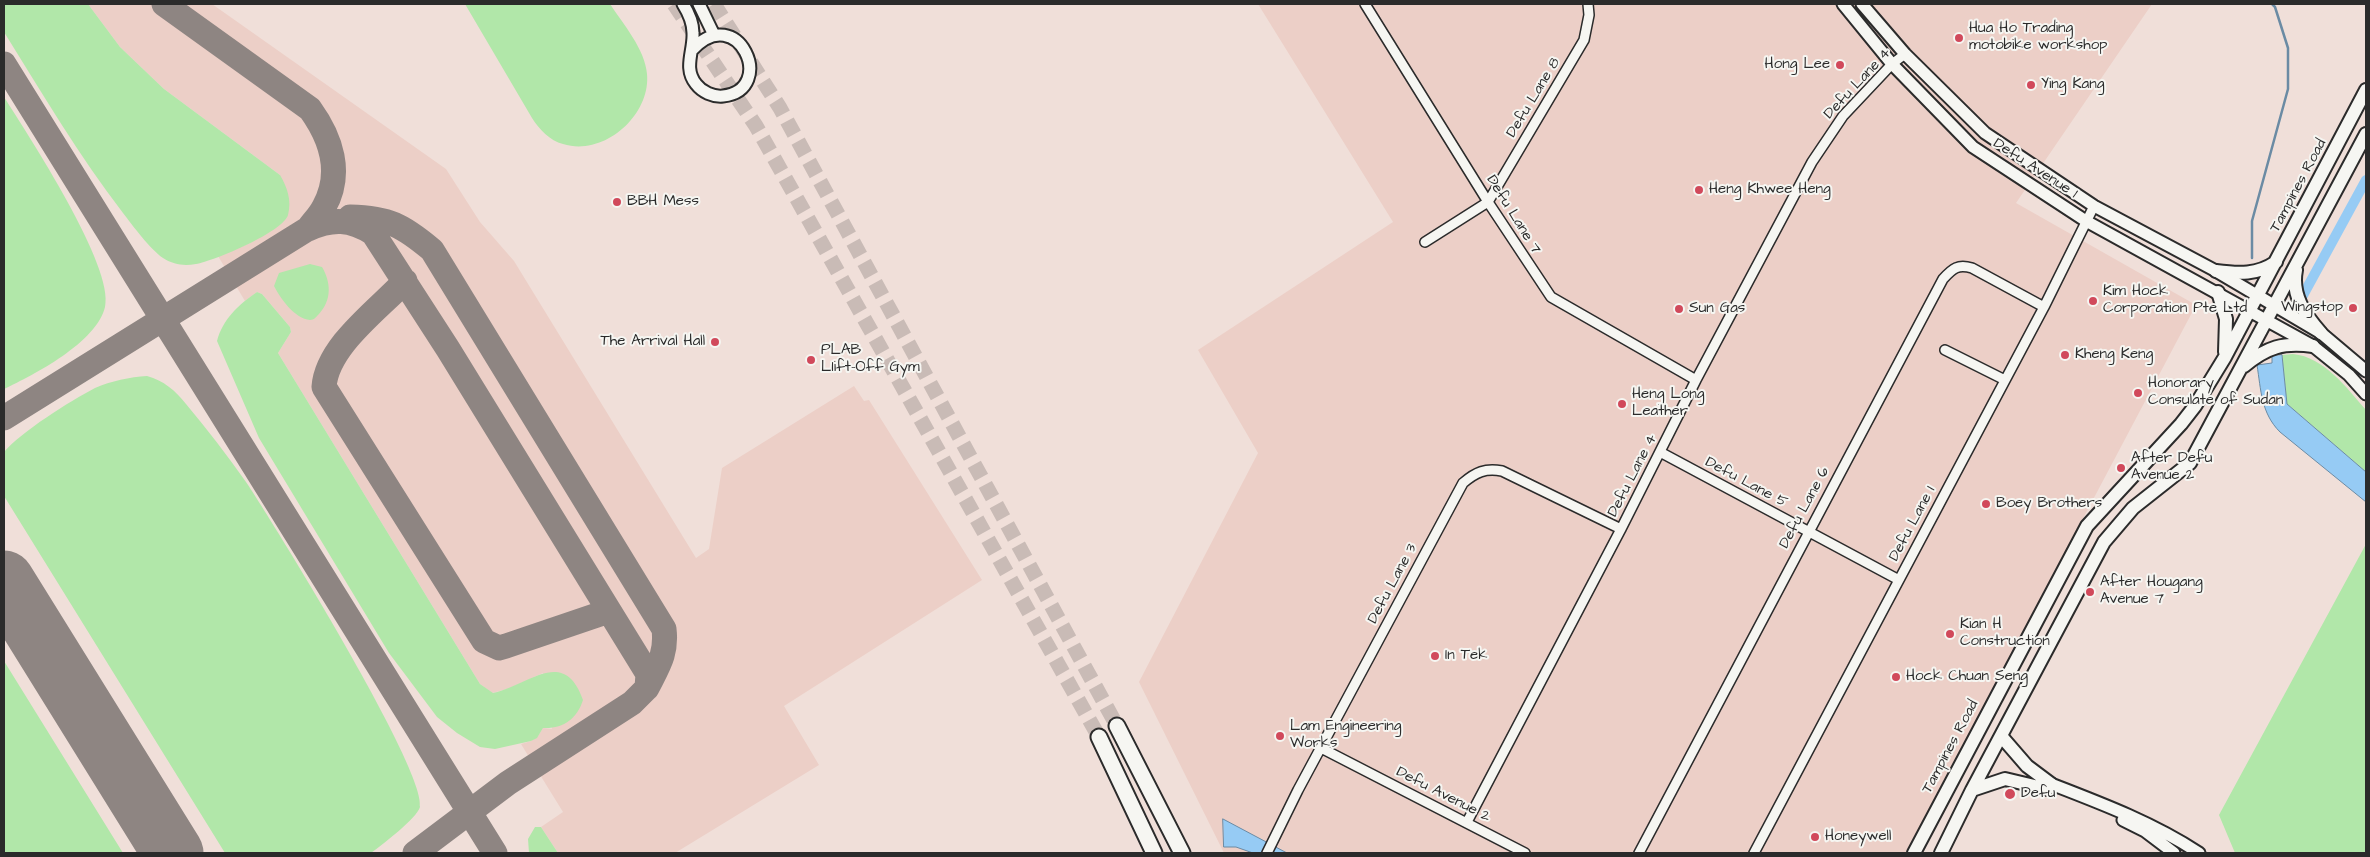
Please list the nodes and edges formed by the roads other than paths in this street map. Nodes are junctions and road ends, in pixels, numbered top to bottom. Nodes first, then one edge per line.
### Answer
1 (683, 4) edge
2 (699, 4) edge
3 (1365, 4) edge
4 (1588, 4) edge
5 (1843, 4) edge
6 (1862, 4) edge
7 (714, 34) junction
8 (692, 50) junction
9 (1905, 54) junction
10 (1892, 64) junction
11 (2366, 90) edge
12 (2366, 134) edge
13 (1488, 202) junction
14 (2094, 206) junction
15 (2086, 220) junction
16 (1425, 242) dead end
17 (2276, 262) junction
18 (2297, 263) junction
19 (2216, 271) junction
20 (2218, 292) junction
21 (2258, 295) junction
22 (2275, 305) junction
23 (2044, 306) junction
24 (2250, 310) junction
25 (2267, 320) junction
26 (2321, 333) junction
27 (2313, 346) junction
28 (1945, 350) dead end
29 (2225, 357) junction
30 (2240, 370) junction
31 (2366, 371) edge
32 (1696, 380) junction
33 (2005, 380) junction
34 (2366, 394) edge
35 (1660, 452) junction
36 (1621, 529) junction
37 (1808, 532) junction
38 (1898, 580) junction
39 (1117, 726) tunnel mouth
40 (2001, 736) junction
41 (1099, 737) tunnel mouth
42 (1321, 748) junction
43 (2049, 787) junction
44 (1972, 790) junction
45 (1467, 822) junction
46 (1154, 853) edge
47 (1182, 853) edge
48 (1267, 853) edge
49 (1525, 853) edge
50 (1639, 853) edge
51 (1754, 853) edge
52 (1914, 853) edge
53 (1941, 853) edge
54 (2174, 853) edge
55 (2199, 853) edge

1 - 8 main road
2 - 7 main road
3 - 13 street, Defu Lane 7
4 - 13 street, Defu Lane 8
5 - 10 main road, Defu Avenue 1
6 - 9 main road, Defu Avenue 1
7 - 8 main road
7 - 8 main road
9 - 10 street, Defu Lane 4
9 - 14 main road, Defu Avenue 1
10 - 15 main road, Defu Avenue 1
10 - 32 street, Defu Lane 4
11 - 17 main road, Tampines Road
12 - 18 main road
13 - 16 street
13 - 32 street, Defu Lane 7
14 - 15 street, Defu Lane 1
14 - 19 main road, Defu Avenue 1
15 - 20 main road, Defu Avenue 1
15 - 23 street, Defu Lane 1
17 - 19 main road
17 - 21 main road, Tampines Road
18 - 22 main road
18 - 26 main road
19 - 21 main road, Defu Avenue 1
20 - 24 main road, Defu Avenue 1
20 - 29 main road
21 - 22 main road
21 - 24 main road, Tampines Road
22 - 25 main road
22 - 26 main road
23 - 33 street, Defu Lane 1
23 - 37 street, Defu Lane 6
24 - 25 main road
24 - 29 main road, Tampines Road
25 - 27 main road
25 - 30 main road
26 - 31 main road
27 - 30 main road
27 - 34 main road
28 - 33 street
29 - 52 main road, Tampines Road
30 - 40 main road
32 - 35 street, Defu Lane 4
33 - 38 street, Defu Lane 1
35 - 36 street, Defu Lane 4
35 - 37 street, Defu Lane 5
36 - 42 street, Defu Lane 3
36 - 45 street, Defu Lane 4
37 - 38 street, Defu Lane 5
37 - 50 street, Defu Lane 6
38 - 51 street, Defu Lane 1
39 - 47 highway
40 - 43 main road
40 - 44 main road
41 - 46 highway
42 - 45 street, Defu Avenue 2
42 - 48 street, Defu Lane 3
43 - 44 main road
43 - 54 main road
43 - 55 main road
44 - 53 main road
45 - 49 street, Defu Avenue 2

